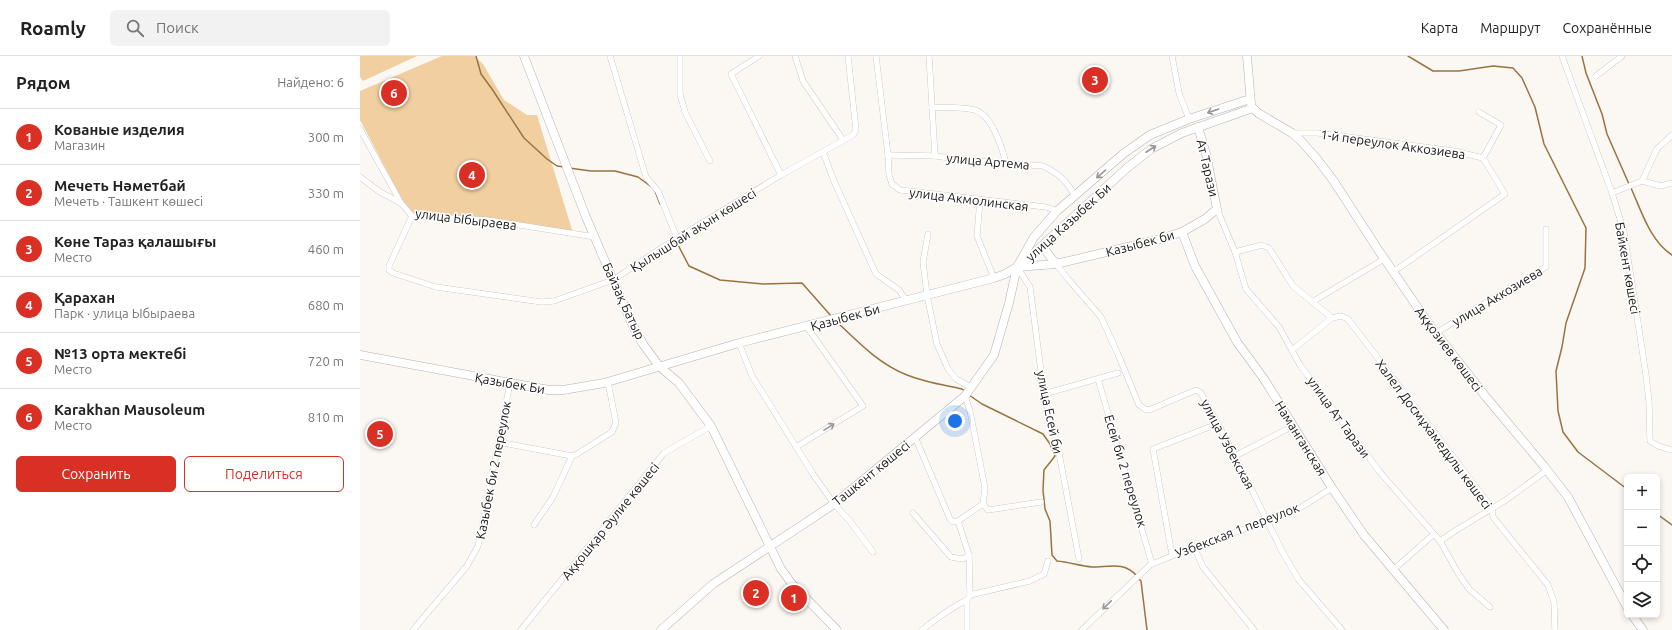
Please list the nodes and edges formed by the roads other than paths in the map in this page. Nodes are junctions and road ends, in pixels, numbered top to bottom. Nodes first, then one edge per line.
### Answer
1 (524, 56) edge
2 (610, 56) edge
3 (680, 56) edge
4 (759, 56) edge
5 (795, 56) edge
6 (848, 56) edge
7 (876, 56) edge
8 (929, 56) edge
9 (1172, 56) edge
10 (1247, 56) edge
11 (1562, 56) edge
12 (1622, 56) edge
13 (1614, 59) edge
14 (1596, 76) dead end
15 (1250, 98) junction
16 (932, 107) junction
17 (1252, 108) junction
18 (1479, 112) dead end
19 (1188, 119) junction
20 (1198, 127) junction
21 (360, 129) edge
22 (1292, 133) junction
23 (1672, 135) edge
24 (843, 140) junction
25 (823, 152) junction
26 (888, 155) junction
27 (935, 156) junction
28 (1119, 158) junction
29 (1483, 158) junction
30 (710, 161) dead end
31 (1006, 163) junction
32 (1128, 168) junction
33 (781, 175) junction
34 (360, 177) edge
35 (1642, 181) junction
36 (1672, 183) edge
37 (1612, 193) junction
38 (1075, 196) junction
39 (980, 200) junction
40 (401, 203) junction
41 (1217, 209) junction
42 (1057, 211) junction
43 (412, 216) junction
44 (1546, 229) dead end
45 (1182, 232) junction
46 (928, 234) dead end
47 (595, 237) junction
48 (677, 238) junction
49 (1042, 246) junction
50 (1235, 252) junction
51 (1384, 259) junction
52 (1056, 264) junction
53 (1016, 267) junction
54 (1393, 272) junction
55 (994, 278) junction
56 (613, 280) junction
57 (927, 295) junction
58 (906, 300) junction
59 (1312, 302) junction
60 (1332, 318) junction
61 (807, 327) junction
62 (1436, 334) junction
63 (739, 343) junction
64 (1292, 350) junction
65 (360, 355) edge
66 (659, 366) junction
67 (1118, 373) dead end
68 (1098, 380) junction
69 (608, 382) junction
70 (510, 383) junction
71 (971, 387) junction
72 (1044, 394) junction
73 (965, 396) junction
74 (1217, 424) junction
75 (711, 426) junction
76 (1293, 426) junction
77 (915, 437) junction
78 (498, 442) junction
79 (796, 447) junction
80 (1672, 450) edge
81 (572, 456) junction
82 (1235, 456) junction
83 (1547, 470) junction
84 (1332, 488) junction
85 (1041, 502) dead end
86 (834, 504) junction
87 (983, 504) junction
88 (1492, 508) junction
89 (913, 513) dead end
90 (958, 521) junction
91 (1268, 521) junction
92 (534, 525) dead end
93 (1434, 534) junction
94 (1440, 541) junction
95 (1194, 547) junction
96 (770, 548) junction
97 (873, 552) dead end
98 (969, 555) junction
99 (1172, 555) junction
100 (1079, 559) dead end
101 (1048, 561) dead end
102 (1152, 564) junction
103 (1393, 570) junction
104 (969, 598) junction
105 (1624, 601) edge
106 (1490, 607) dead end
107 (1634, 618) edge
108 (835, 629) edge
109 (413, 630) edge
110 (521, 630) edge
111 (661, 630) edge
112 (922, 630) edge
113 (967, 630) edge
114 (1082, 630) edge
115 (1254, 630) edge
116 (1342, 630) edge
117 (1444, 630) edge
118 (1555, 630) edge
119 (1643, 630) edge

1 - 47 street, Байзақ Батыр
2 - 48 street
3 - 30 street
4 - 33 street
5 - 24 street
6 - 24 street, Қылышбай ақын көшесі
7 - 26 street, улица Акмолинская
8 - 16 street
9 - 19 street
10 - 15 street
11 - 37 street, Байкент көшесі
12 - 13 street
13 - 14 street
15 - 17 street
15 -> 19 street, улица Казыбек Би
16 - 27 street
16 - 31 street
17 - 20 street, улица Казыбек Би
17 - 22 street, Аққозиев көшесі
18 - 29 street
19 - 28 street, улица Казыбек Би
32 -> 20 street, улица Казыбек Би
20 - 41 street, Ат Тарази
21 - 40 street, улица Ыбыраева
22 - 29 street, 1-й переулок Аккозиева
22 - 51 street, Аққозиев көшесі
23 - 35 street
24 - 25 street, Қылышбай ақын көшесі
25 - 33 street, Қылышбай ақын көшесі
25 - 58 street
26 - 27 street, улица Артема
26 - 39 street, улица Акмолинская
27 - 31 street, улица Артема
28 - 32 street
28 -> 38 street, улица Казыбек Би
29 - 54 street, 1-й переулок Аккозиева
31 - 38 street, улица Артема
32 - 49 street, улица Казыбек Би
33 - 48 street, Қылышбай ақын көшесі
34 - 40 street
35 - 36 street
35 - 37 street
37 - 80 street, Байкент көшесі
38 - 42 street, улица Казыбек Би
39 - 42 street, улица Акмолинская
39 - 55 street
40 - 43 street, улица Ыбыраева
41 - 45 street, Казыбек би
41 - 50 street, улица Ат Тарази
42 - 53 street, улица Казыбек Би
43 - 47 street, улица Ыбыраева
43 - 56 street, Қылышбай ақын көшесі
44 - 62 street, улица Аккозиева
45 - 52 street, Казыбек би
45 - 76 street, Наманганская
46 - 57 street
47 - 56 street, Байзақ Батыр
48 - 56 street, Қылышбай ақын көшесі
49 - 52 street
49 - 53 street, улица Казыбек Би
50 - 59 street
50 - 64 street, улица Ат Тарази
51 - 54 street, Аққозиев көшесі
51 - 59 street
52 - 53 street, Казыбек би
52 - 74 street, улица Узбекская
53 - 55 street, Қазыбек Би
53 - 71 street, Ташкент көшесі
53 - 72 street, улица Есей би
54 - 62 street, Аққозиев көшесі
55 - 57 street, Қазыбек Би
56 - 66 street, Байзақ Батыр
57 - 58 street, Қазыбек Би
57 - 71 street
58 - 61 street, Қазыбек Би
59 - 60 street
60 - 64 street
60 - 88 street, Халел Досмұхамедұлы көшесі
61 - 63 street, Қазыбек Би
79 -> 61 street
62 - 83 street, Аққозиев көшесі
63 - 66 street, Қазыбек Би
63 - 79 street
64 - 93 street, улица Ат Тарази
65 - 70 street, Қазыбек Би
66 - 69 street, Қазыбек Би
66 - 75 street, Байзақ Батыр
67 - 68 street
68 - 72 street
68 - 102 street, Есей би 2 переулок
69 - 70 street, Қазыбек Би
69 - 81 street
70 - 78 street, Казыбек би 2 переулок
71 - 73 street, Ташкент көшесі
72 - 100 street, улица Есей би
73 - 77 street, Ташкент көшесі
73 - 87 street
74 - 82 street, улица Узбекская
74 - 99 street
75 - 96 street, Байзақ Батыр
75 - 110 street, Аққошқар Әулие көшесі
76 - 82 street
76 - 84 street, Наманганская
77 - 86 street, Ташкент көшесі
77 - 90 street
78 - 81 street
78 - 109 street, Казыбек би 2 переулок
79 - 86 street
81 - 92 street
82 - 91 street, улица Узбекская
83 - 88 street
83 - 105 street, Аққозиев көшесі
84 - 91 street, Узбекская 1 переулок
84 - 103 street, Наманганская
85 - 87 street
86 - 96 street, Ташкент көшесі
86 - 97 street
87 - 90 street
88 - 94 street
88 - 118 street, Халел Досмұхамедұлы көшесі
89 - 98 street
90 - 98 street
91 - 95 street, Узбекская 1 переулок
91 - 116 street, улица Узбекская
93 - 94 street, улица Ат Тарази
93 - 103 street
94 - 106 street, улица Ат Тарази
95 - 99 street, Узбекская 1 переулок
95 - 115 street
96 - 108 street, Байзақ Батыр
96 - 111 street, Ташкент көшесі
98 - 104 street
99 - 102 street, Узбекская 1 переулок
101 - 104 street
102 -> 114 street, Узбекская 1 переулок
103 - 117 street, Наманганская
104 - 112 street
104 - 113 street
107 - 119 street

